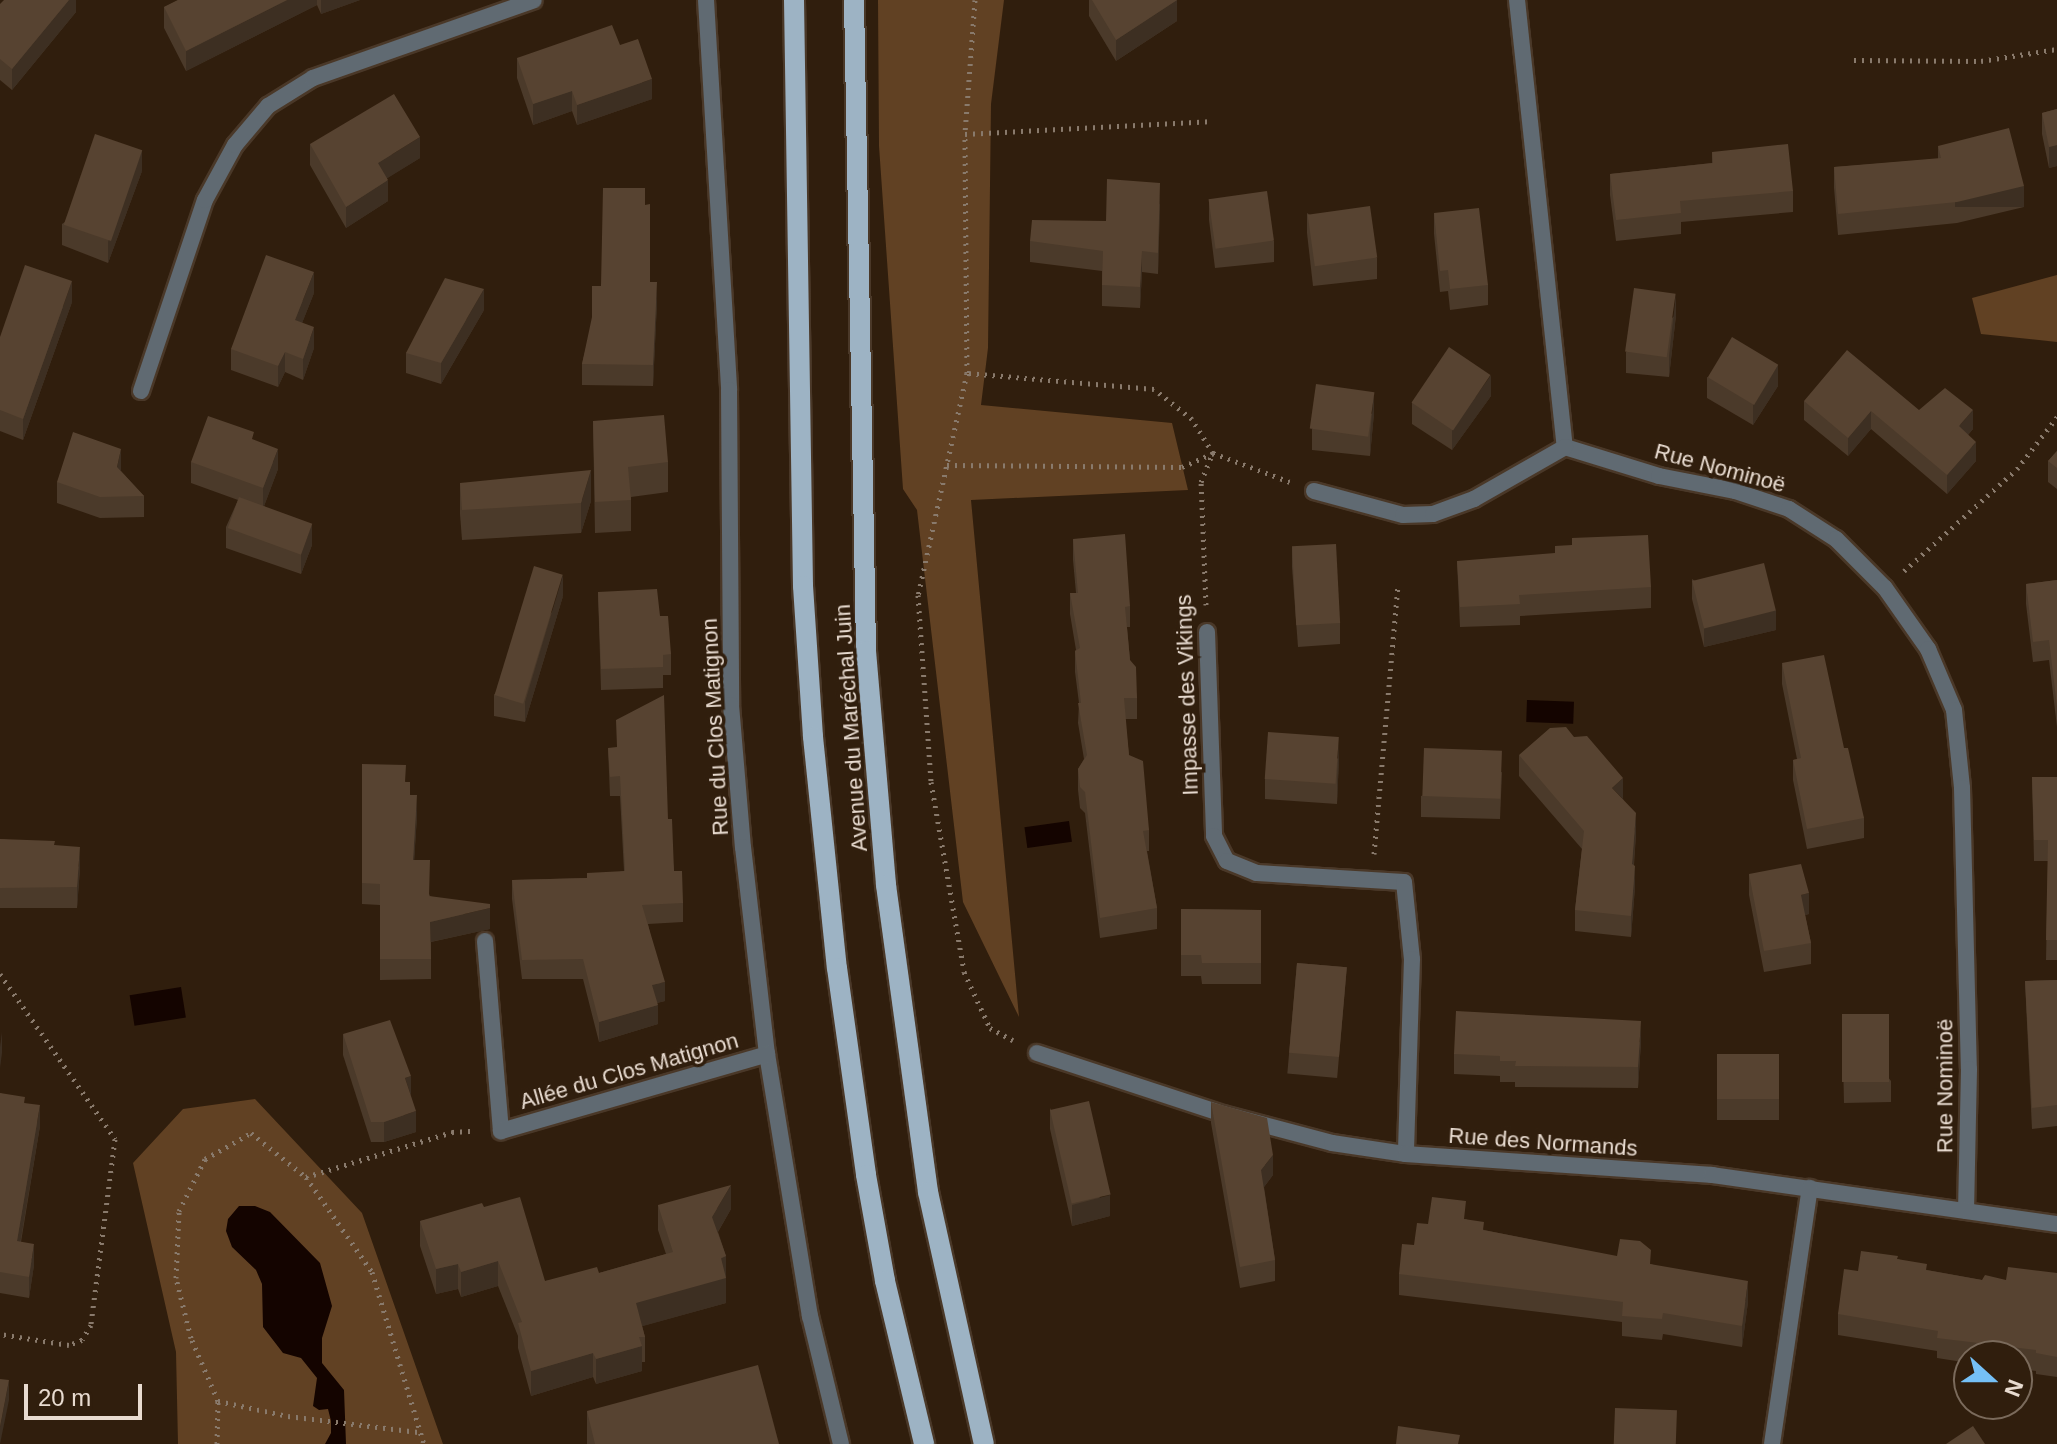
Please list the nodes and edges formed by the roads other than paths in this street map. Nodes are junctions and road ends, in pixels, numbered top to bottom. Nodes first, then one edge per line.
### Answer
1 (534, 0) edge
2 (706, 0) edge
3 (794, 0) edge
4 (854, 0) edge
5 (1517, 0) edge
6 (141, 391) dead end
7 (1565, 447) junction
8 (1314, 491) road end
9 (1207, 632) road end
10 (485, 941) dead end
11 (1037, 1053) road end
12 (767, 1054) junction
13 (1406, 1154) junction
14 (1810, 1188) junction
15 (1966, 1211) junction
16 (2057, 1224) edge
17 (841, 1444) edge
18 (924, 1444) edge
19 (984, 1444) edge
20 (1772, 1444) edge

1 - 6 street
2 - 12 street, Rue du Clos Matignon
3 - 18 main road, Avenue du Maréchal Juin
4 - 19 main road, Avenue du Maréchal Juin
5 - 7 street
7 - 8 street
7 - 15 street, Rue Nominoë
9 - 13 street, Impasse des Vikings
10 - 12 street, Allée du Clos Matignon
11 - 13 street, Rue des Normands
12 - 17 street, Rue du Clos Matignon
13 - 14 street, Rue des Normands
14 - 15 street, Rue des Normands
14 - 20 street
15 - 16 street, Rue des Normands

